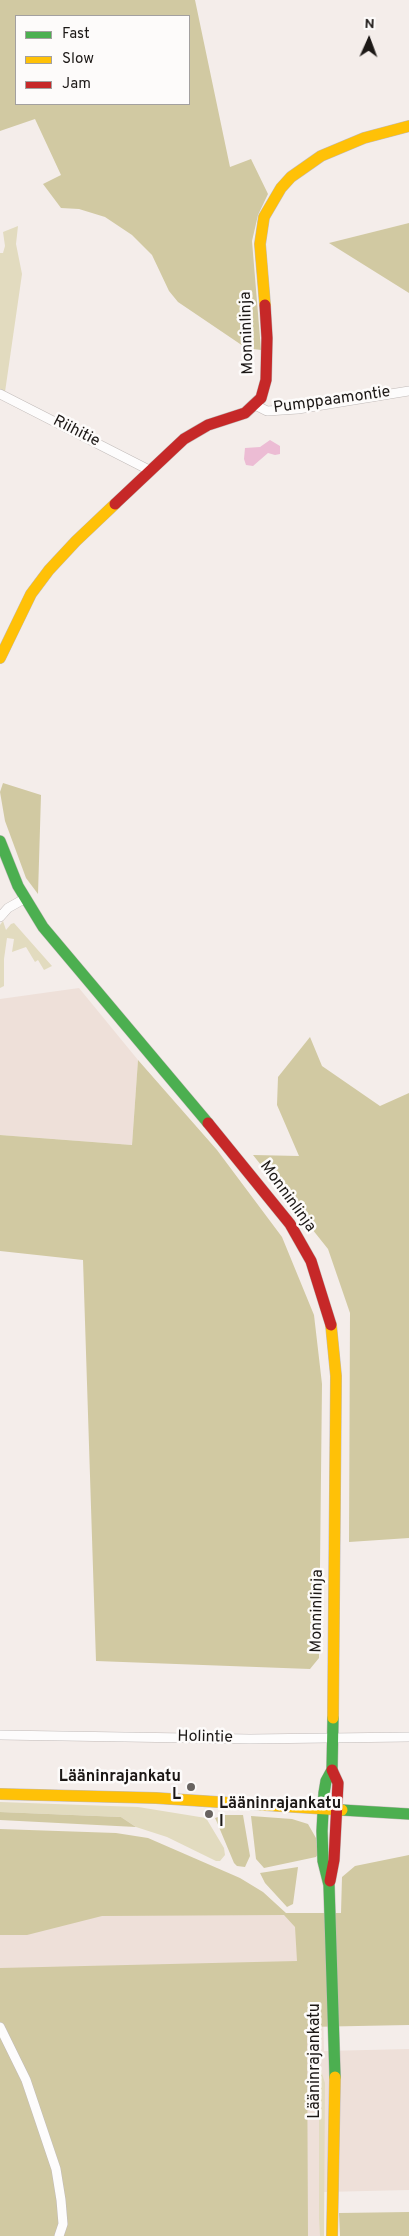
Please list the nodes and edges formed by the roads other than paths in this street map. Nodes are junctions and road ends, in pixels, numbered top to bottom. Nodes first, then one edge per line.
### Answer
1 (409, 126) edge
2 (409, 391) edge
3 (0, 394) edge
4 (255, 405) junction
5 (151, 471) junction
6 (0, 658) edge
7 (0, 841) edge
8 (24, 899) junction
9 (0, 917) edge
10 (0, 1735) edge
11 (334, 1737) junction
12 (409, 1737) edge
13 (332, 1770) junction
14 (0, 1794) edge
15 (323, 1807) junction
16 (336, 1808) junction
17 (409, 1814) edge
18 (329, 1886) junction
19 (0, 2027) edge
20 (59, 2236) edge
21 (332, 2236) edge

1 - 4 street, Monninlinja
2 - 4 street, Pumppaamontie
3 - 5 street, Riihitie
4 - 5 street
5 - 6 street
7 - 8 street, Monninlinja
8 - 9 street
8 - 11 street, Monninlinja
10 - 11 street, Holintie
11 - 12 street, Holintie
11 - 13 street, Monninlinja
13 - 15 street, Monninlinja
13 - 16 street, Monninlinja
14 - 15 street
15 - 16 street
15 - 18 street, Lääninrajankatu
16 - 17 street
16 - 18 street, Lääninrajankatu
18 - 21 street, Lääninrajankatu
19 - 20 street

